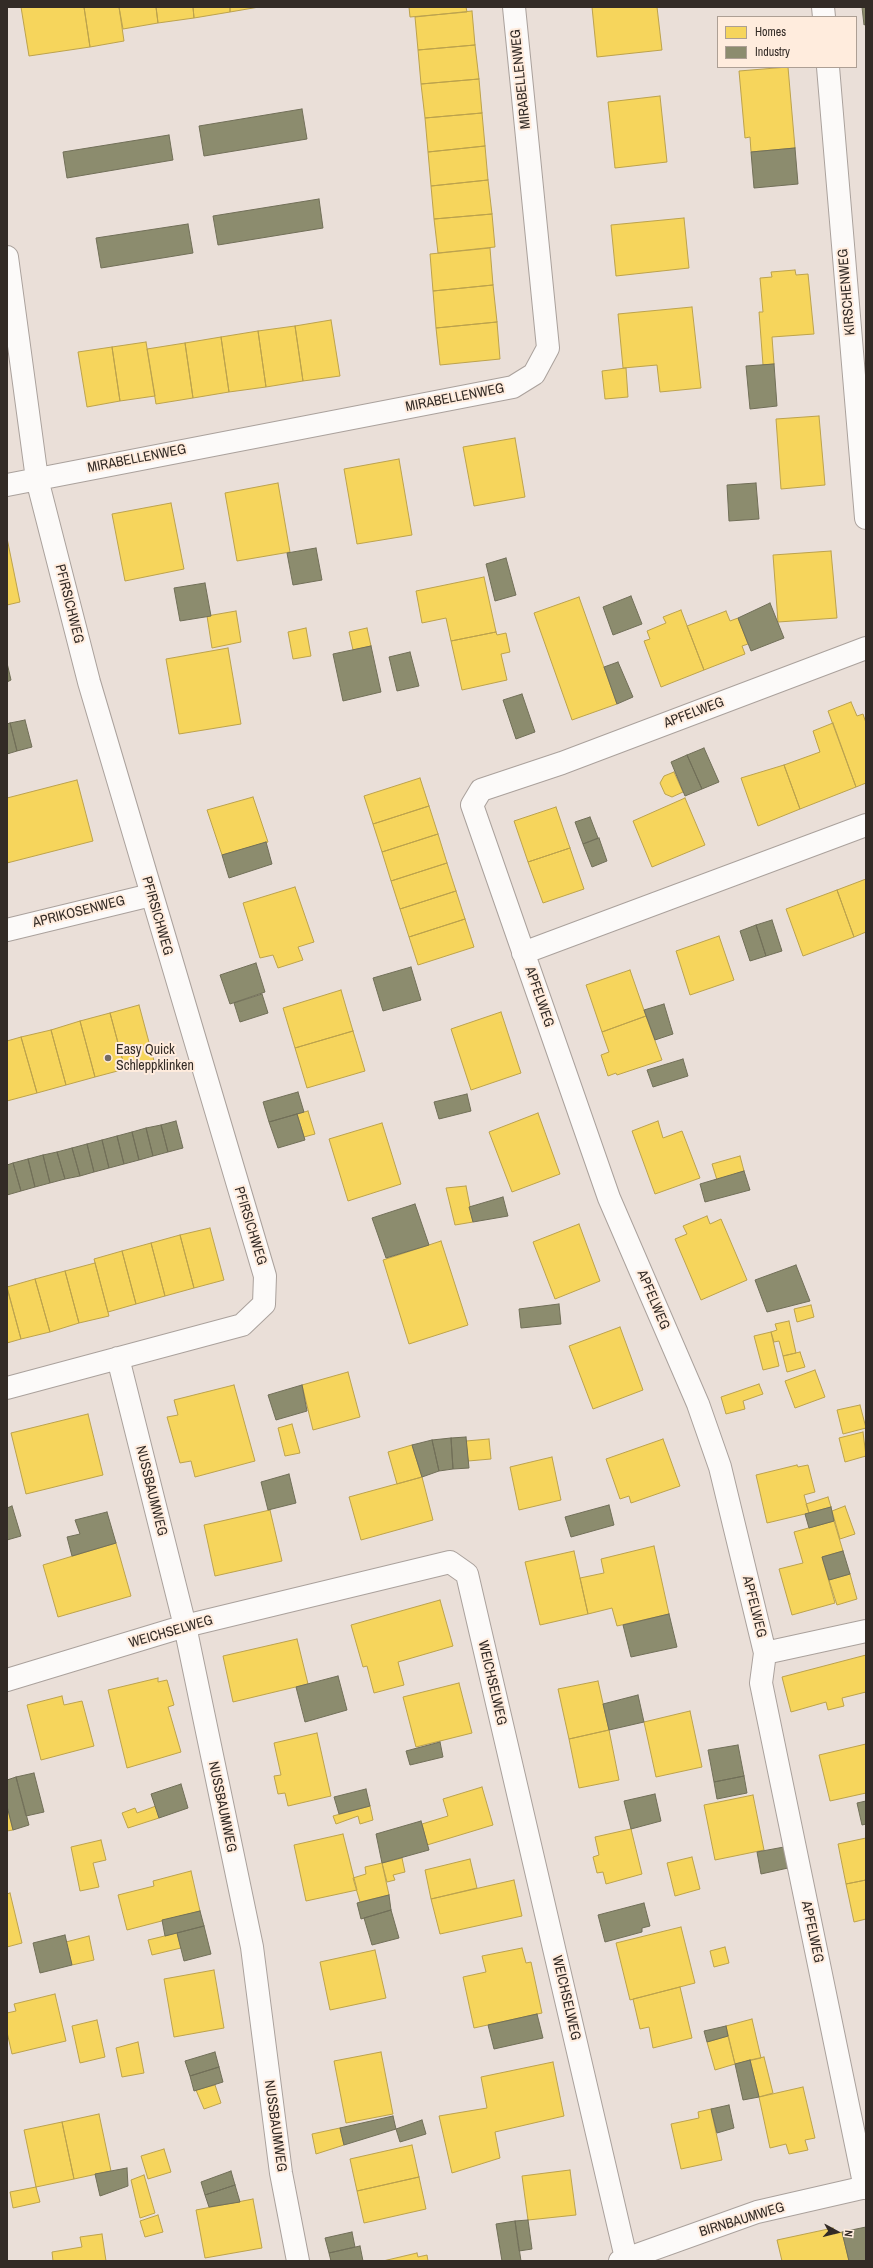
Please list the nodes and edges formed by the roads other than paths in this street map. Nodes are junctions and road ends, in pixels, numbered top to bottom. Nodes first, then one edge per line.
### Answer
1 (514, 7) edge
2 (828, 68) edge
3 (7, 257) edge
4 (37, 479) junction
5 (7, 484) edge
6 (866, 518) edge
7 (866, 648) edge
8 (866, 824) edge
9 (151, 895) junction
10 (7, 930) edge
11 (523, 953) junction
12 (118, 1358) junction
13 (7, 1388) edge
14 (185, 1626) junction
15 (866, 1631) edge
16 (765, 1653) junction
17 (7, 1680) edge
18 (865, 2187) edge
19 (623, 2259) edge
20 (298, 2261) edge

1 - 4 street, MIRABELLENWEG
2 - 6 street, KIRSCHENWEG
3 - 4 street, PFIRSICHWEG
4 - 5 street, MIRABELLENWEG
4 - 9 street, PFIRSICHWEG
7 - 11 street, APFELWEG
8 - 11 street, APFELWEG
9 - 10 street, APRIKOSENWEG
9 - 12 street, PFIRSICHWEG
11 - 16 street, APFELWEG
12 - 13 street, PFIRSICHWEG
12 - 14 street, NUSSBAUMWEG
14 - 17 street, WEICHSELWEG
14 - 19 street, WEICHSELWEG
14 - 20 street, NUSSBAUMWEG
15 - 16 street, APFELWEG
16 - 18 street, APFELWEG
18 - 19 street, BIRNBAUMWEG

